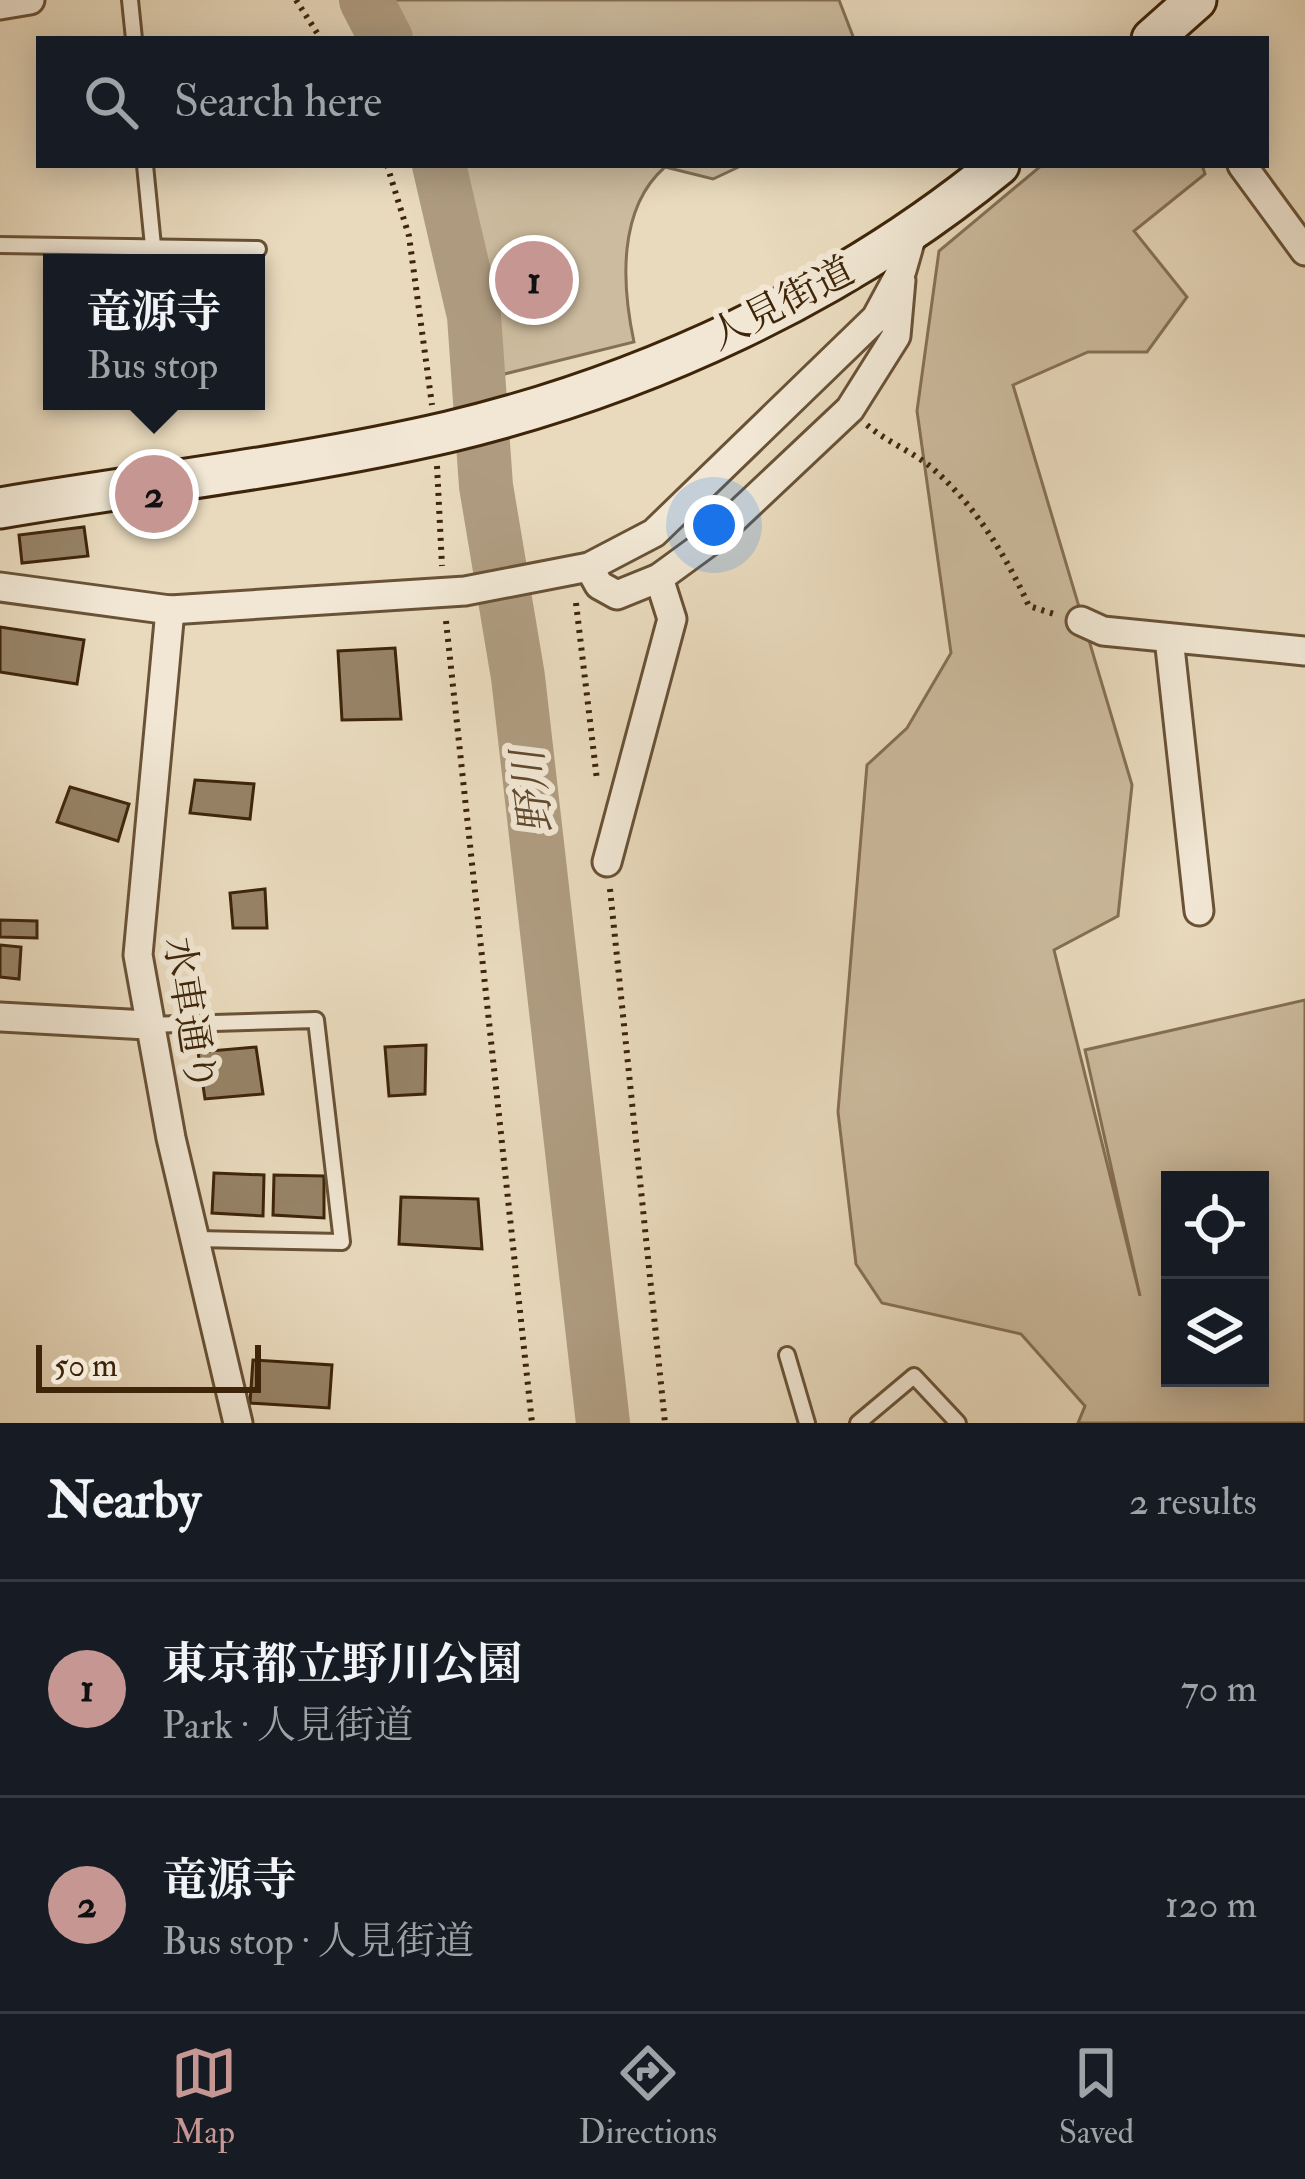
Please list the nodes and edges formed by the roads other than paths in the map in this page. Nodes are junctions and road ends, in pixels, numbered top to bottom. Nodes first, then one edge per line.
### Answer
1 (30, 0) edge
2 (130, 0) edge
3 (1196, 0) edge
4 (0, 5) edge
5 (134, 36) edge
6 (1155, 36) edge
7 (146, 168) edge
8 (995, 168) edge
9 (1244, 168) edge
10 (914, 228) junction
11 (0, 245) edge
12 (153, 246) junction
13 (258, 250) dead end
14 (1305, 250) edge
15 (902, 270) junction
16 (0, 508) edge
17 (580, 568) junction
18 (659, 578) junction
19 (0, 587) edge
20 (170, 610) junction
21 (1081, 621) road end
22 (1169, 638) junction
23 (1305, 651) edge
24 (607, 862) road end
25 (1199, 911) dead end
26 (0, 1016) edge
27 (147, 1024) junction
28 (196, 1239) junction
29 (787, 1354) dead end
30 (238, 1423) edge
31 (807, 1423) edge
32 (858, 1423) edge
33 (958, 1423) edge

1 - 4 street
2 - 5 lane
3 - 6 main road
7 - 12 lane
8 - 10 main road, 人見街道
9 - 14 street
10 - 15 street
10 - 16 main road, 人見街道
11 - 12 lane
12 - 13 lane
15 - 17 street
15 - 18 street
17 - 18 street
17 - 20 street
18 - 24 street
19 - 20 street
20 - 27 street, 水車通り
21 - 22 street
22 - 23 street
22 - 25 street
26 - 27 street
27 - 28 street, 水車通り
27 - 28 lane
28 - 30 street, 水車通り
29 - 31 lane
32 - 33 lane

